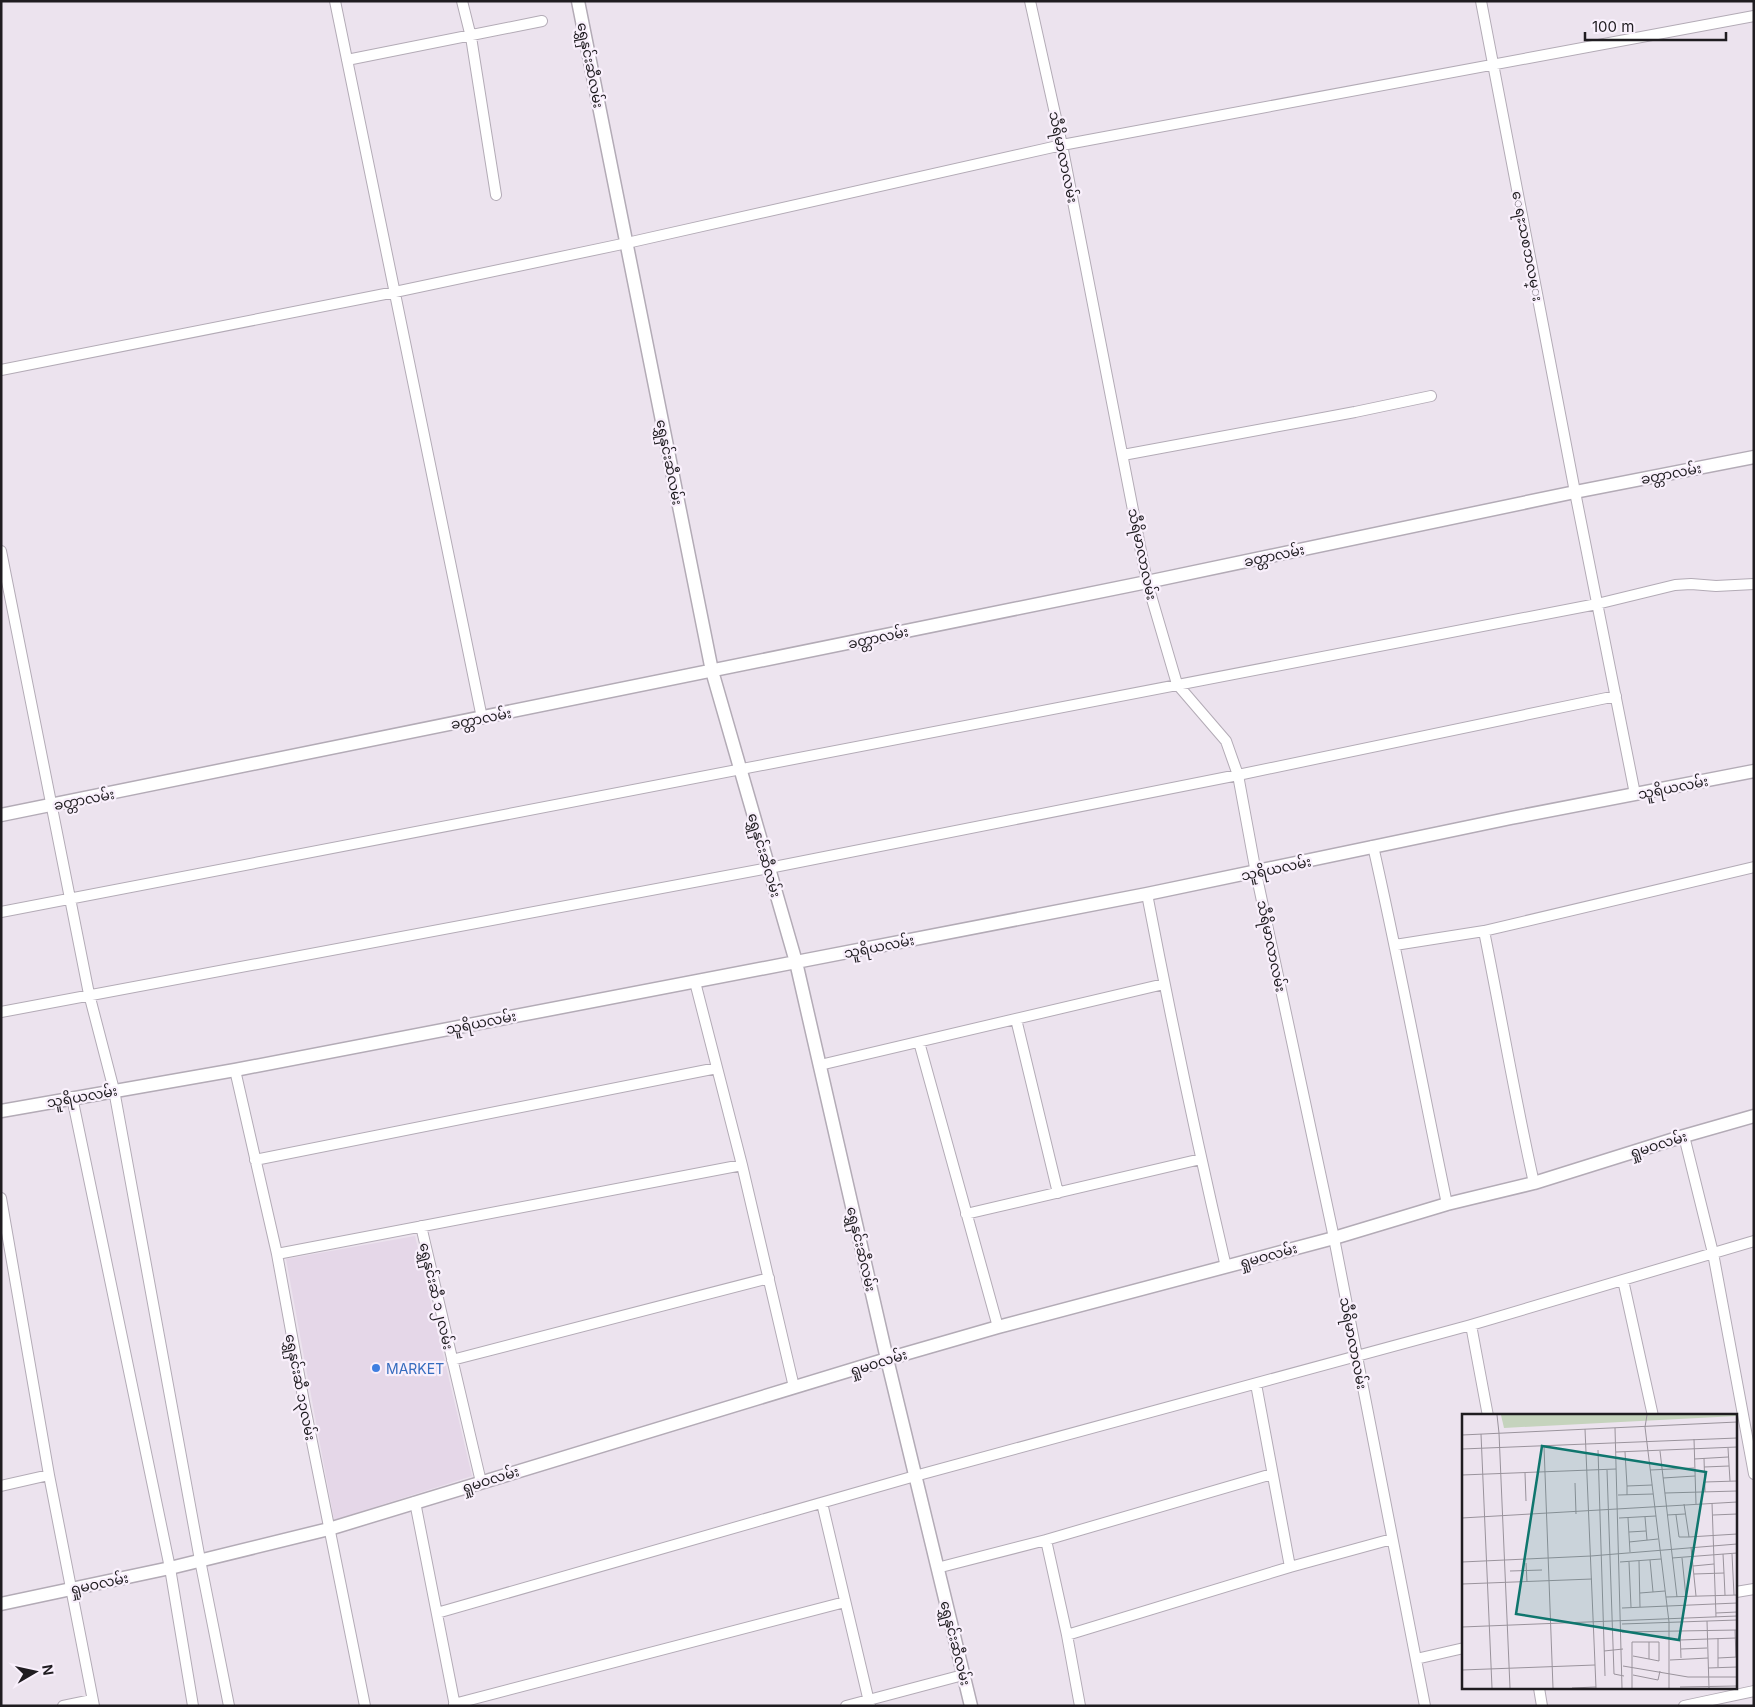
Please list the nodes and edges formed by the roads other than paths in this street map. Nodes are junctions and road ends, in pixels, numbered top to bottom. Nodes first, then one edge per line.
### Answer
1 (335, 1) edge
2 (462, 1) edge
3 (578, 1) edge
4 (1030, 1) edge
5 (1481, 1) edge
6 (1754, 16) edge
7 (542, 21) dead end
8 (471, 37) junction
9 (347, 60) junction
10 (1494, 65) junction
11 (1062, 145) junction
12 (496, 195) dead end
13 (626, 243) junction
14 (395, 292) junction
15 (1, 370) edge
16 (1431, 396) dead end
17 (1122, 455) junction
18 (1754, 457) edge
19 (1575, 492) junction
20 (1, 551) edge
21 (1147, 582) junction
22 (1754, 584) edge
23 (1597, 604) junction
24 (712, 671) junction
25 (1177, 684) junction
26 (1616, 696) junction
27 (482, 718) junction
28 (740, 769) junction
29 (1754, 771) edge
30 (1238, 775) junction
31 (1635, 794) junction
32 (52, 805) junction
33 (1, 816) edge
34 (1373, 846) junction
35 (1754, 867) edge
36 (769, 868) junction
37 (1256, 873) junction
38 (1147, 894) junction
39 (70, 898) junction
40 (1, 912) edge
41 (1484, 931) junction
42 (1395, 944) junction
43 (796, 962) junction
44 (695, 982) junction
45 (1164, 984) junction
46 (89, 994) junction
47 (1, 1012) edge
48 (1016, 1019) junction
49 (919, 1042) junction
50 (820, 1065) junction
51 (717, 1068) junction
52 (235, 1070) junction
53 (114, 1090) junction
54 (72, 1097) junction
55 (1, 1111) edge
56 (1754, 1116) edge
57 (1684, 1136) junction
58 (1201, 1159) junction
59 (255, 1160) junction
60 (742, 1165) junction
61 (1534, 1183) junction
62 (1058, 1192) junction
63 (1, 1198) edge
64 (1447, 1204) junction
65 (2, 1213) edge
66 (966, 1214) junction
67 (421, 1226) junction
68 (1334, 1238) junction
69 (1754, 1241) edge
70 (1713, 1253) junction
71 (277, 1254) junction
72 (1226, 1267) junction
73 (769, 1278) junction
74 (1623, 1280) junction
75 (1471, 1325) junction
76 (998, 1327) junction
77 (1357, 1357) junction
78 (887, 1359) junction
79 (452, 1360) junction
80 (1256, 1384) junction
81 (794, 1387) junction
82 (1488, 1414) edge
83 (1653, 1414) edge
84 (1272, 1474) junction
85 (1754, 1474) edge
86 (50, 1475) junction
87 (915, 1476) junction
88 (481, 1482) junction
89 (1, 1486) edge
90 (415, 1502) junction
91 (822, 1503) junction
92 (329, 1529) junction
93 (1392, 1539) junction
94 (1046, 1540) junction
95 (200, 1560) junction
96 (1290, 1567) junction
97 (170, 1568) junction
98 (937, 1568) junction
99 (72, 1589) junction
100 (1754, 1589) edge
101 (1738, 1592) edge
102 (845, 1602) junction
103 (1, 1604) edge
104 (438, 1613) junction
105 (1067, 1634) junction
106 (1462, 1648) edge
107 (1416, 1659) junction
108 (963, 1675) junction
109 (1539, 1690) edge
110 (1754, 1691) edge
111 (869, 1702) edge
112 (93, 1703) edge
113 (455, 1705) edge
114 (63, 1706) edge
115 (193, 1706) edge
116 (229, 1706) edge
117 (364, 1706) edge
118 (846, 1706) edge
119 (971, 1706) edge
120 (1080, 1706) edge
121 (1425, 1706) edge
122 (1542, 1706) edge
123 (1684, 1706) edge

1 - 9 street
2 - 8 street
3 - 13 street, ရွှေနှင်းဆီလမ်း
4 - 11 street, သီရိမာလာလမ်း
5 - 10 street, ေရႊသစၥာလမ္း
6 - 10 street
7 - 8 street
8 - 9 street
8 - 12 street
9 - 14 street
10 - 11 street
10 - 19 street, ေရႊသစၥာလမ္း
11 - 13 street
11 - 17 street, သီရိမာလာလမ်း
13 - 14 street
13 - 24 street, ရွှေနှင်းဆီလမ်း
14 - 15 street
14 - 27 street
16 - 17 street
17 - 21 street, သီရိမာလာလမ်း
18 - 19 street, ခတ္တာလမ်း
19 - 21 street, ခတ္တာလမ်း
19 - 23 street, ေရႊသစၥာလမ္း
20 - 32 street
21 - 24 street, ခတ္တာလမ်း
21 - 25 street, သီရိမာလာလမ်း
22 - 23 street
23 - 25 street
23 - 26 street, ေရႊသစၥာလမ္း
24 - 27 street, ခတ္တာလမ်း
24 - 28 street, ရွှေနှင်းဆီလမ်း
25 - 28 street
25 - 30 street, သီရိမာလာလမ်း
26 - 30 street
26 - 31 street, ေရႊသစၥာလမ္း
27 - 32 street, ခတ္တာလမ်း
28 - 36 street, ရွှေနှင်းဆီလမ်း
28 - 39 street
29 - 31 street, သူရိယလမ်း
30 - 36 street
30 - 37 street, သီရိမာလာလမ်း
31 - 34 street, သူရိယလမ်း
32 - 33 street, ခတ္တာလမ်း
32 - 39 street
34 - 37 street, သူရိယလမ်း
34 - 42 street
35 - 41 street
36 - 43 street, ရွှေနှင်းဆီလမ်း
36 - 46 street
37 - 38 street, သူရိယလမ်း
37 - 68 street, သီရိမာလာလမ်း
38 - 43 street, သူရိယလမ်း
38 - 45 street
39 - 40 street
39 - 46 street
41 - 42 street
41 - 61 street
42 - 64 street
43 - 44 street, သူရိယလမ်း
43 - 50 street, ရွှေနှင်းဆီလမ်း
44 - 51 street
44 - 52 street, သူရိယလမ်း
45 - 48 street
45 - 58 street
46 - 47 street
46 - 53 street
48 - 49 street
48 - 62 street
49 - 50 street
49 - 66 street
50 - 78 street, ရွှေနှင်းဆီလမ်း
51 - 59 street
51 - 60 street
52 - 53 street, သူရိယလမ်း
52 - 59 street, ရွှေနှင်းဆီ ၁၃လမ်း
53 - 54 street, သူရိယလမ်း
53 - 95 street
54 - 55 street, သူရိယလမ်း
54 - 97 street
56 - 57 street, ရှုမဝလမ်း
57 - 61 street, ရှုမဝလမ်း
57 - 70 street
58 - 62 street
58 - 72 street
59 - 71 street, ရွှေနှင်းဆီ ၁၃လမ်း
60 - 67 street
60 - 73 street
61 - 64 street, ရှုမဝလမ်း
62 - 66 street
63 - 65 street
64 - 68 street, ရှုမဝလမ်း
65 - 86 street
66 - 76 street
67 - 71 street
67 - 79 street, ရွှေနှင်းဆီ ၁၂လမ်း
68 - 72 street, ရှုမဝလမ်း
68 - 77 street, သီရိမာလာလမ်း
69 - 70 street
70 - 74 street
70 - 85 street
71 - 92 street, ရွှေနှင်းဆီ ၁၃လမ်း
72 - 76 street, ရှုမဝလမ်း
73 - 79 street
73 - 81 street
74 - 75 street
74 - 83 street
75 - 77 street
75 - 82 street
76 - 78 street, ရှုမဝလမ်း
77 - 80 street
77 - 93 street, သီရိမာလာလမ်း
78 - 81 street, ရှုမဝလမ်း
78 - 87 street, ရွှေနှင်းဆီလမ်း
79 - 88 street, ရွှေနှင်းဆီ ၁၂လမ်း
80 - 84 street
80 - 87 street
81 - 88 street, ရှုမဝလမ်း
84 - 94 street
84 - 96 street
86 - 89 street
86 - 99 street
87 - 91 street
87 - 98 street, ရွှေနှင်းဆီလမ်း
88 - 90 street, ရှုမဝလမ်း
90 - 92 street, ရှုမဝလမ်း
90 - 104 street
91 - 102 street
91 - 104 street
92 - 95 street, ရှုမဝလမ်း
92 - 117 street, ရွှေနှင်းဆီ ၁၃လမ်း
93 - 96 street
93 - 107 street, သီရိမာလာလမ်း
94 - 98 street
94 - 105 street
95 - 97 street, ရှုမဝလမ်း
95 - 116 street
96 - 105 street
97 - 99 street, ရှုမဝလမ်း
97 - 115 street
98 - 108 street, ရွှေနှင်းဆီလမ်း
99 - 103 street, ရှုမဝလမ်း
99 - 112 street
100 - 101 street
102 - 111 street
102 - 113 street
104 - 113 street
105 - 120 street
106 - 107 street
107 - 121 street, သီရိမာလာလမ်း
108 - 111 street
108 - 119 street, ရွှေနှင်းဆီလမ်း
109 - 122 street
110 - 123 street
111 - 118 street
112 - 114 street

